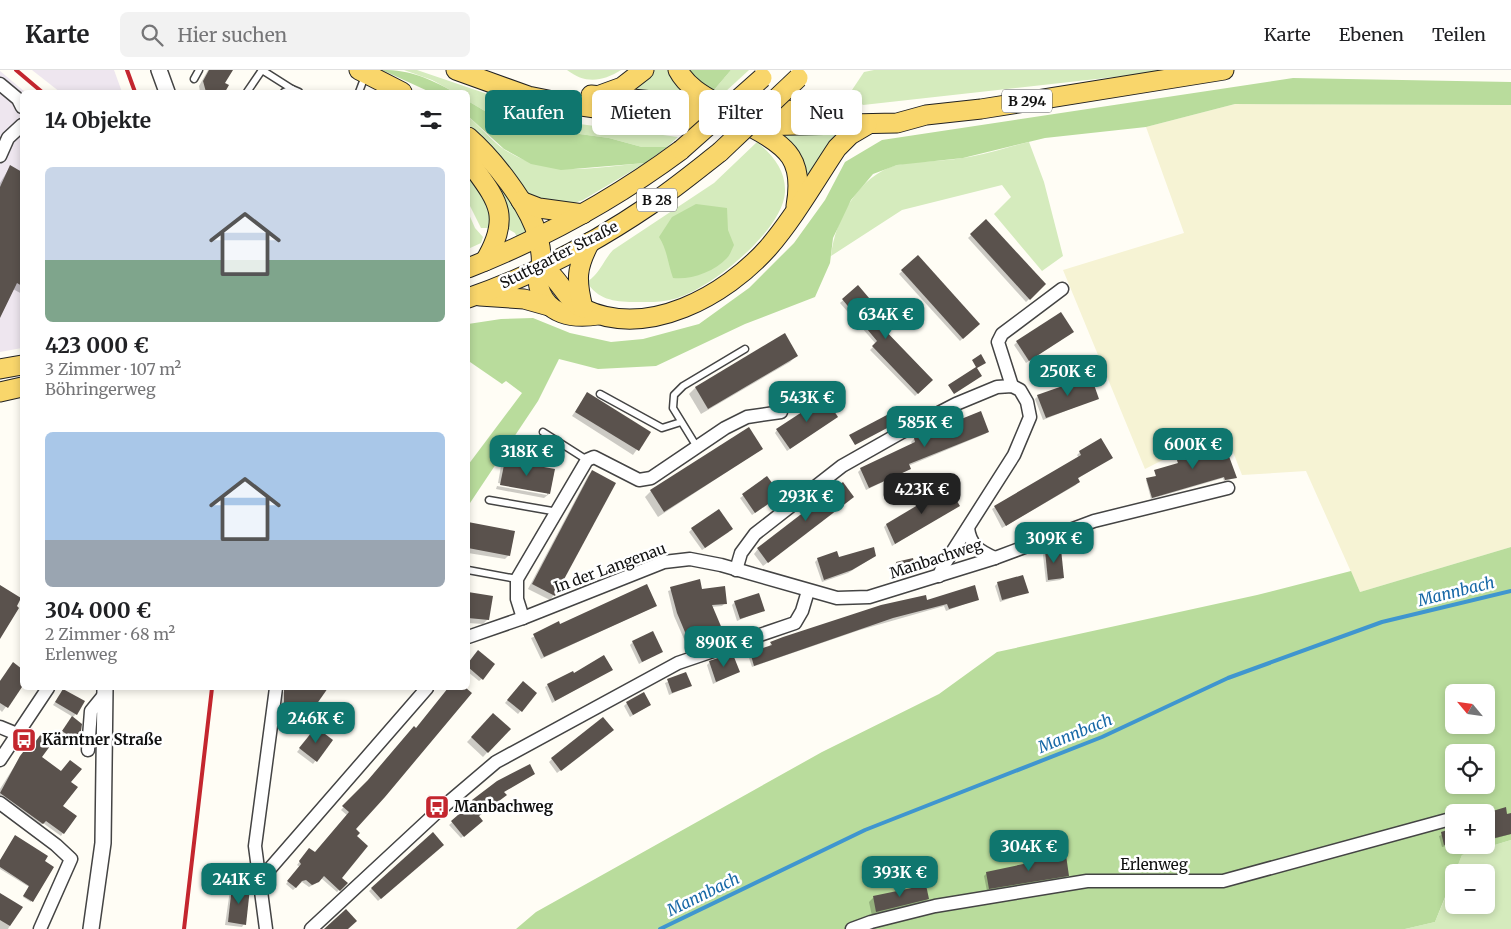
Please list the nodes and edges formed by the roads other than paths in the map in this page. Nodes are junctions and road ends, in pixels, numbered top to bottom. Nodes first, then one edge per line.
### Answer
1 (159, 70) edge
2 (199, 70) edge
3 (262, 70) edge
4 (456, 70) edge
5 (644, 70) edge
6 (678, 70) edge
7 (1224, 70) edge
8 (362, 71) edge
9 (766, 74) edge
10 (802, 74) edge
11 (194, 79) dead end
12 (487, 80) junction
13 (0, 84) edge
14 (292, 89) edge
15 (165, 90) edge
16 (248, 90) edge
17 (360, 90) edge
18 (398, 90) edge
19 (614, 90) edge
20 (699, 93) edge
21 (592, 95) edge
22 (20, 103) edge
23 (781, 111) edge
24 (926, 115) junction
25 (699, 121) edge
26 (868, 125) junction
27 (781, 126) edge
28 (20, 127) edge
29 (766, 135) edge
30 (470, 139) edge
31 (0, 156) edge
32 (470, 163) edge
33 (521, 201) junction
34 (796, 210) junction
35 (583, 214) junction
36 (538, 237) junction
37 (590, 242) junction
38 (485, 261) junction
39 (470, 267) edge
40 (541, 267) junction
41 (1062, 289) dead end
42 (471, 297) edge
43 (549, 306) junction
44 (583, 308) junction
45 (602, 315) junction
46 (745, 349) dead end
47 (1012, 386) junction
48 (20, 387) edge
49 (0, 392) edge
50 (600, 394) dead end
51 (782, 412) dead end
52 (682, 422) junction
53 (544, 432) dead end
54 (697, 447) junction
55 (587, 460) junction
56 (1228, 488) dead end
57 (488, 500) dead end
58 (558, 512) junction
59 (968, 528) junction
60 (995, 558) junction
61 (470, 570) edge
62 (736, 570) junction
63 (940, 576) junction
64 (517, 579) junction
65 (808, 590) junction
66 (854, 599) joint
67 (523, 618) junction
68 (470, 636) edge
69 (47, 690) edge
70 (276, 690) edge
71 (425, 690) edge
72 (105, 691) edge
73 (0, 727) edge
74 (17, 734) junction
75 (88, 750) dead end
76 (0, 760) edge
77 (0, 803) edge
78 (1445, 820) edge
79 (260, 880) junction
80 (40, 929) edge
81 (91, 929) edge
82 (266, 929) edge
83 (311, 929) edge
84 (852, 929) edge

1 - 15 street
2 - 11 lane
3 - 14 lane
3 - 16 lane
4 - 12 main road, B 294
5 - 19 main road
6 - 20 main road
7 - 24 main road, B 294
8 - 17 lane
8 - 18 main road
9 - 35 main road, Stuttgarter Straße / B 28, bridge
10 - 37 main road, Stuttgarter Straße / B 28, bridge
12 - 21 main road, B 294
12 - 25 main road, B 294
13 - 22 street
23 - 24 main road, B 294
24 - 26 main road, B 294
26 - 27 main road, B 294
26 - 34 main road
28 - 31 street
29 - 34 main road
30 - 33 main road
32 - 38 main road
33 - 35 main road
33 - 36 main road
34 - 45 main road
35 - 36 main road, Stuttgarter Straße / B 28
36 - 38 main road, Stuttgarter Straße / B 28
36 - 40 main road
37 - 40 main road, Stuttgarter Straße / B 28
37 - 44 main road
38 - 39 main road, Stuttgarter Straße / B 28
40 - 42 main road, Stuttgarter Straße / B 28
40 - 43 main road
40 - 44 main road
41 - 47 street
42 - 43 main road
43 - 45 main road
44 - 45 main road
46 - 52 lane
47 - 59 street
47 - 62 street
48 - 49 main road
50 - 52 lane
51 - 54 street
52 - 54 lane
53 - 55 lane
54 - 55 street
55 - 58 street
56 - 60 street, Manbachweg
57 - 58 lane
58 - 64 street
59 - 60 street
59 - 63 street
60 - 63 street, Manbachweg
61 - 64 lane
62 - 65 street, In der Langenau
62 - 67 street, In der Langenau
63 - 66 street, Manbachweg
64 - 67 street
65 - 66 street, In der Langenau
65 - 83 street
67 - 68 street, In der Langenau
69 - 74 street
70 - 79 street
71 - 79 street
72 - 75 street
72 - 81 street
73 - 74 street
74 - 76 street
77 - 80 street
78 - 84 street, Erlenweg
79 - 82 street

